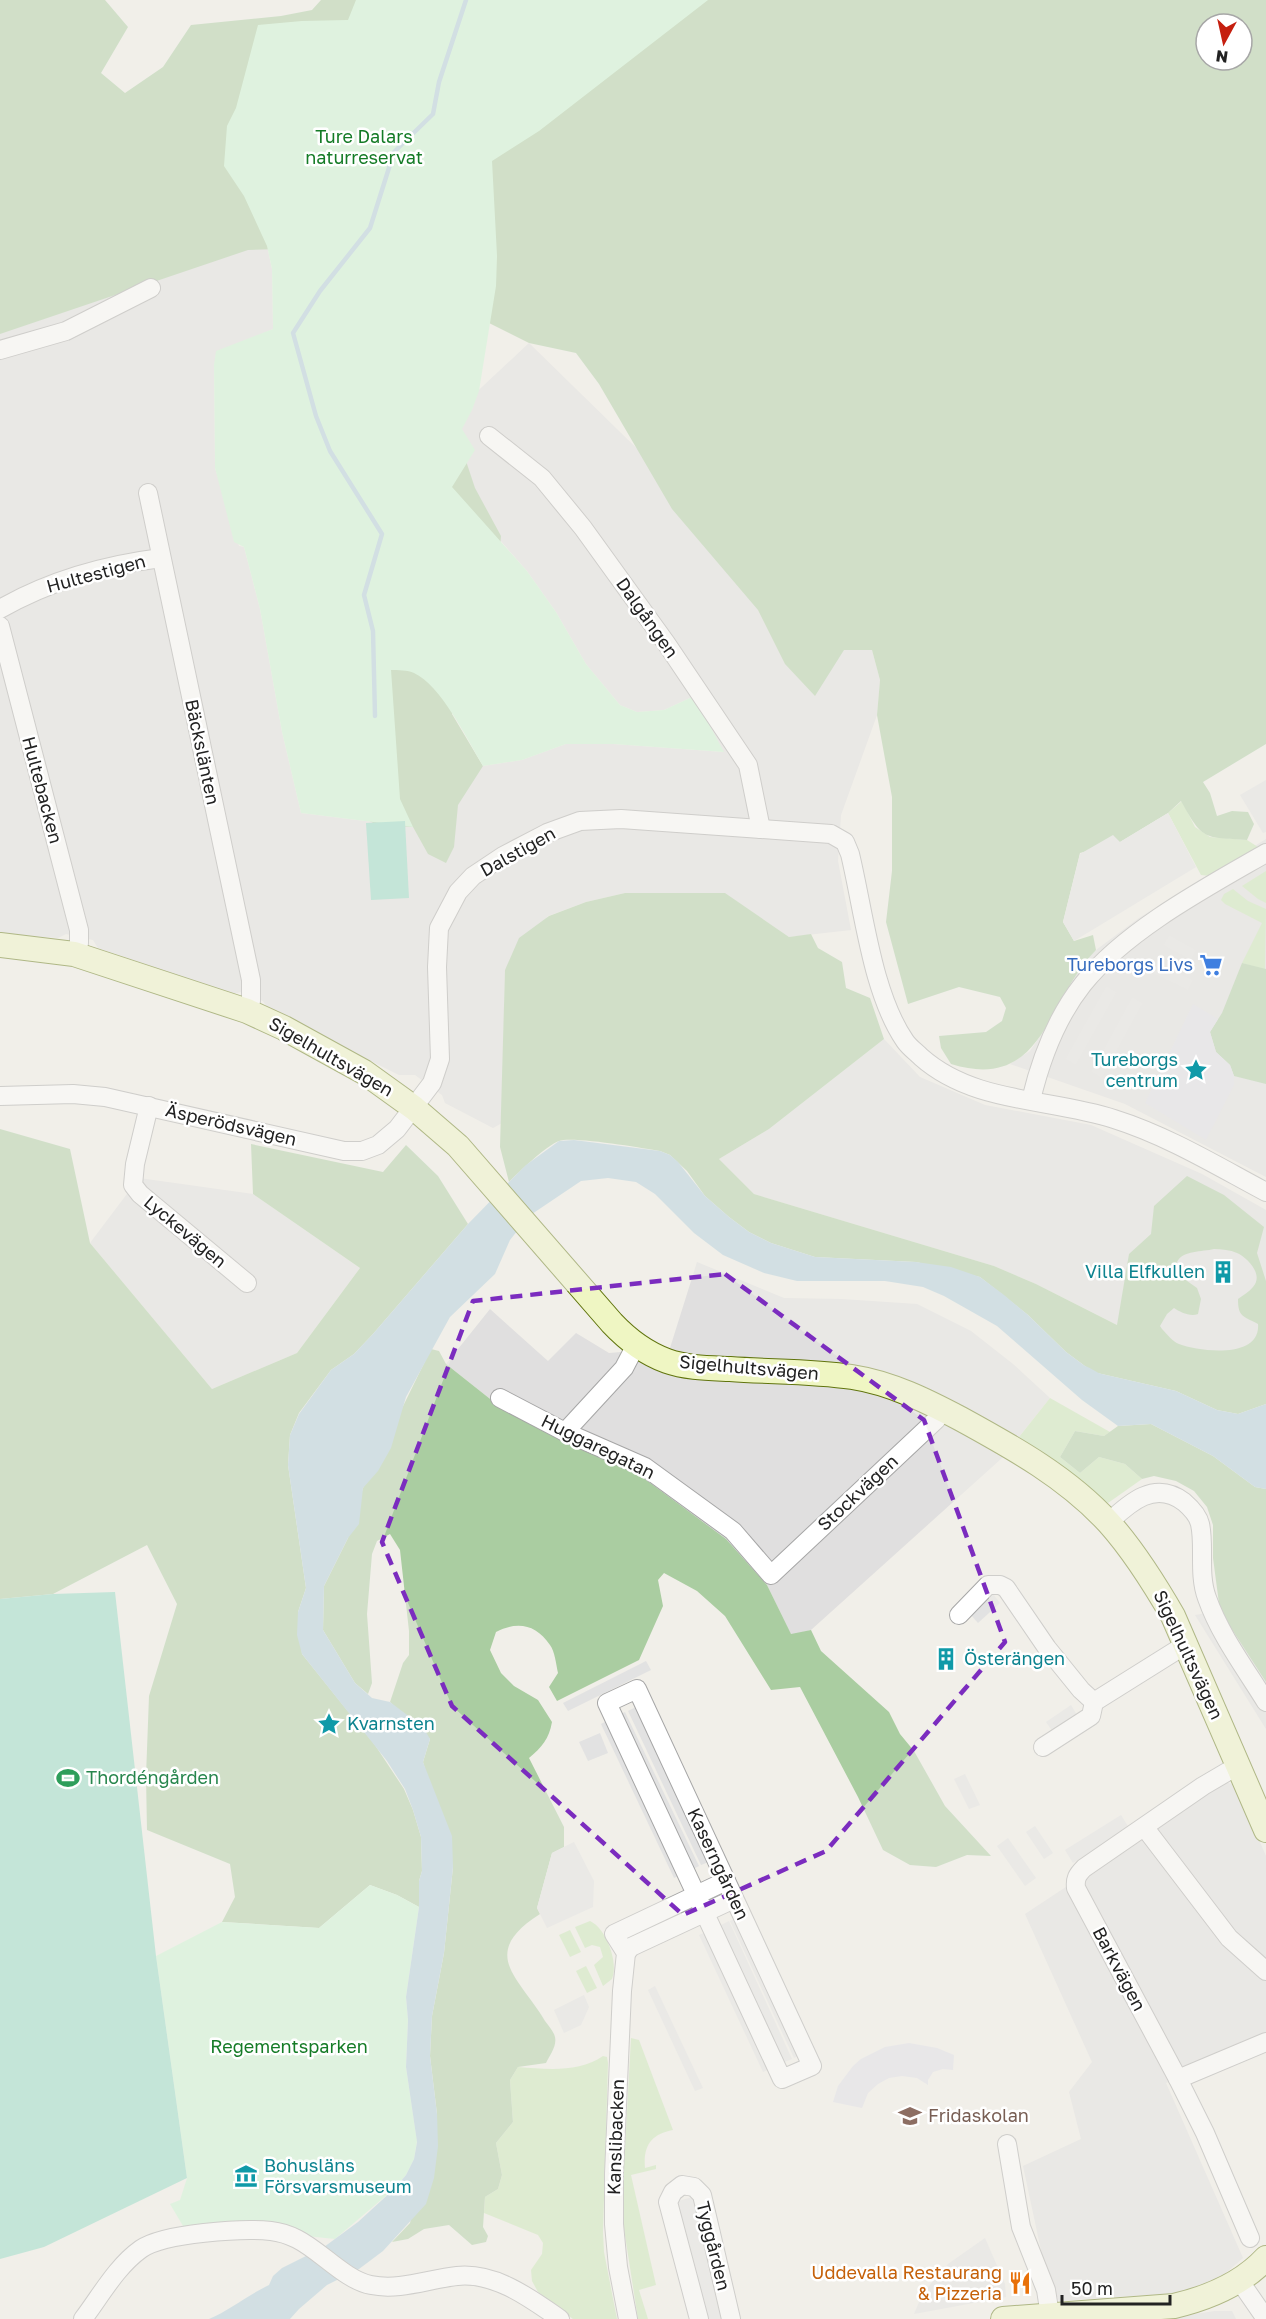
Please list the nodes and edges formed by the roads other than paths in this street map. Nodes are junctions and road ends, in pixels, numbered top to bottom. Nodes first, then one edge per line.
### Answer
1 (152, 288) dead end
2 (0, 350) edge
3 (489, 436) dead end
4 (148, 493) dead end
5 (161, 558) junction
6 (0, 609) edge
7 (0, 626) edge
8 (761, 829) junction
9 (1266, 853) edge
10 (0, 945) edge
11 (74, 954) junction
12 (247, 1011) junction
13 (432, 1083) joint
14 (0, 1096) edge
15 (1031, 1101) junction
16 (149, 1106) junction
17 (414, 1108) junction
18 (1266, 1192) edge
19 (247, 1283) dead end
20 (636, 1346) junction
21 (500, 1398) dead end
22 (944, 1410) junction
23 (565, 1432) junction
24 (1108, 1523) junction
25 (771, 1575) joint
26 (960, 1615) dead end
27 (1187, 1647) junction
28 (1094, 1702) junction
29 (1266, 1702) edge
30 (1043, 1747) dead end
31 (1237, 1766) junction
32 (1145, 1828) junction
33 (1266, 1830) edge
34 (726, 1881) junction
35 (697, 1895) junction
36 (734, 1899) junction
37 (705, 1913) junction
38 (626, 1953) junction
39 (1266, 1971) edge
40 (1266, 2042) edge
41 (1178, 2079) junction
42 (1007, 2144) dead end
43 (1250, 2238) dead end
44 (1266, 2258) edge
45 (1239, 2280) junction
46 (1050, 2315) junction
47 (1108, 2315) edge
48 (83, 2319) edge
49 (560, 2319) edge
50 (628, 2319) edge
51 (699, 2319) edge
52 (731, 2319) edge
53 (1003, 2319) edge
54 (1266, 2319) edge

1 - 2 street
3 - 8 street, Dalgången
4 - 5 street, Bäckslänten
5 - 6 street, Hultestigen
5 - 12 street, Bäckslänten
7 - 11 street, Hultebacken
8 - 13 street, Dalstigen
8 - 15 street, Dalstigen
9 - 15 street
10 - 11 street, Sigelhultsvägen
11 - 12 street, Sigelhultsvägen
12 - 17 street, Sigelhultsvägen
13 - 17 street, Äsperödsvägen
14 - 16 street, Äsperödsvägen
15 - 18 street
16 - 17 street, Äsperödsvägen
16 - 19 street, Lyckevägen
17 - 20 street, Sigelhultsvägen
20 - 22 street, Sigelhultsvägen
20 - 23 street
21 - 23 street, Huggaregatan
22 - 24 street, Sigelhultsvägen
22 - 25 street, Stockvägen
23 - 25 street, Huggaregatan
24 - 27 street, Sigelhultsvägen
24 - 29 street
26 - 28 street
27 - 28 street
27 - 31 street, Sigelhultsvägen
28 - 30 street
31 - 32 street, Barkvägen
31 - 33 street, Sigelhultsvägen
32 - 39 street
32 - 41 street, Barkvägen
34 - 35 street
34 - 35 street, Kaserngården
34 - 36 street, Kaserngården
35 - 37 street, Kaserngården
35 - 38 street
36 - 37 street
36 - 37 street, Kaserngården
37 - 38 street
38 - 50 street, Kanslibacken
40 - 41 street
41 - 43 street, Barkvägen
42 - 46 street
44 - 45 street
45 - 47 street
45 - 54 street
46 - 47 street
46 - 53 street
48 - 49 street
51 - 52 street, Tyggården

